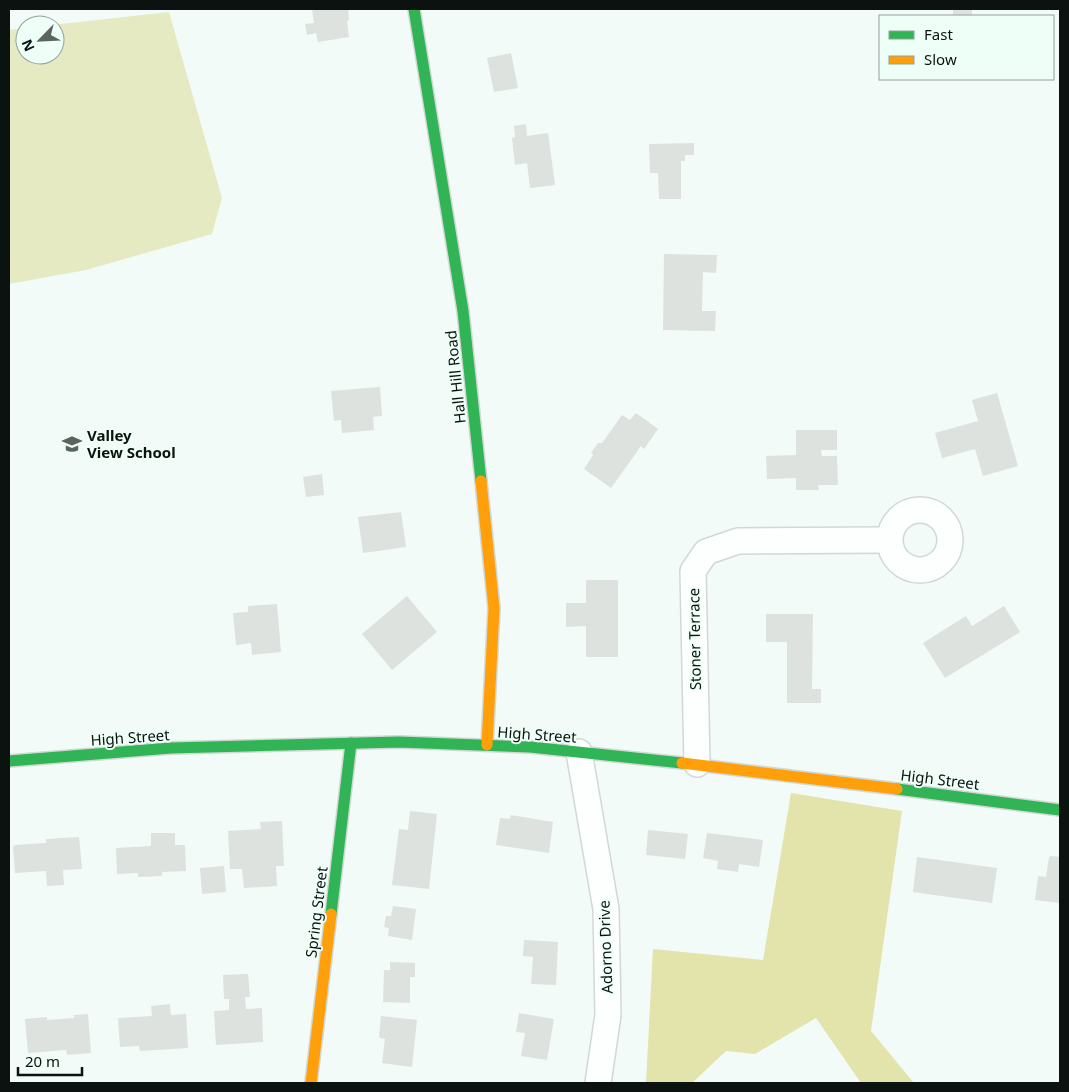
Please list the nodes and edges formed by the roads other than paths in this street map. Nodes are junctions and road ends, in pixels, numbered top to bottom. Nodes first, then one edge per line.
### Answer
1 (414, 9) edge
2 (889, 540) dead end
3 (351, 743) junction
4 (487, 745) junction
5 (579, 752) junction
6 (9, 761) edge
7 (697, 764) junction
8 (1060, 810) edge
9 (311, 1083) edge
10 (598, 1083) edge

1 - 4 street, Hall Hill Road
2 - 7 street, Stoner Terrace
3 - 4 street, High Street
3 - 6 street, High Street
3 - 9 street, Spring Street
4 - 5 street, High Street
5 - 7 street, High Street
5 - 10 street, Adorno Drive
7 - 8 street, High Street

